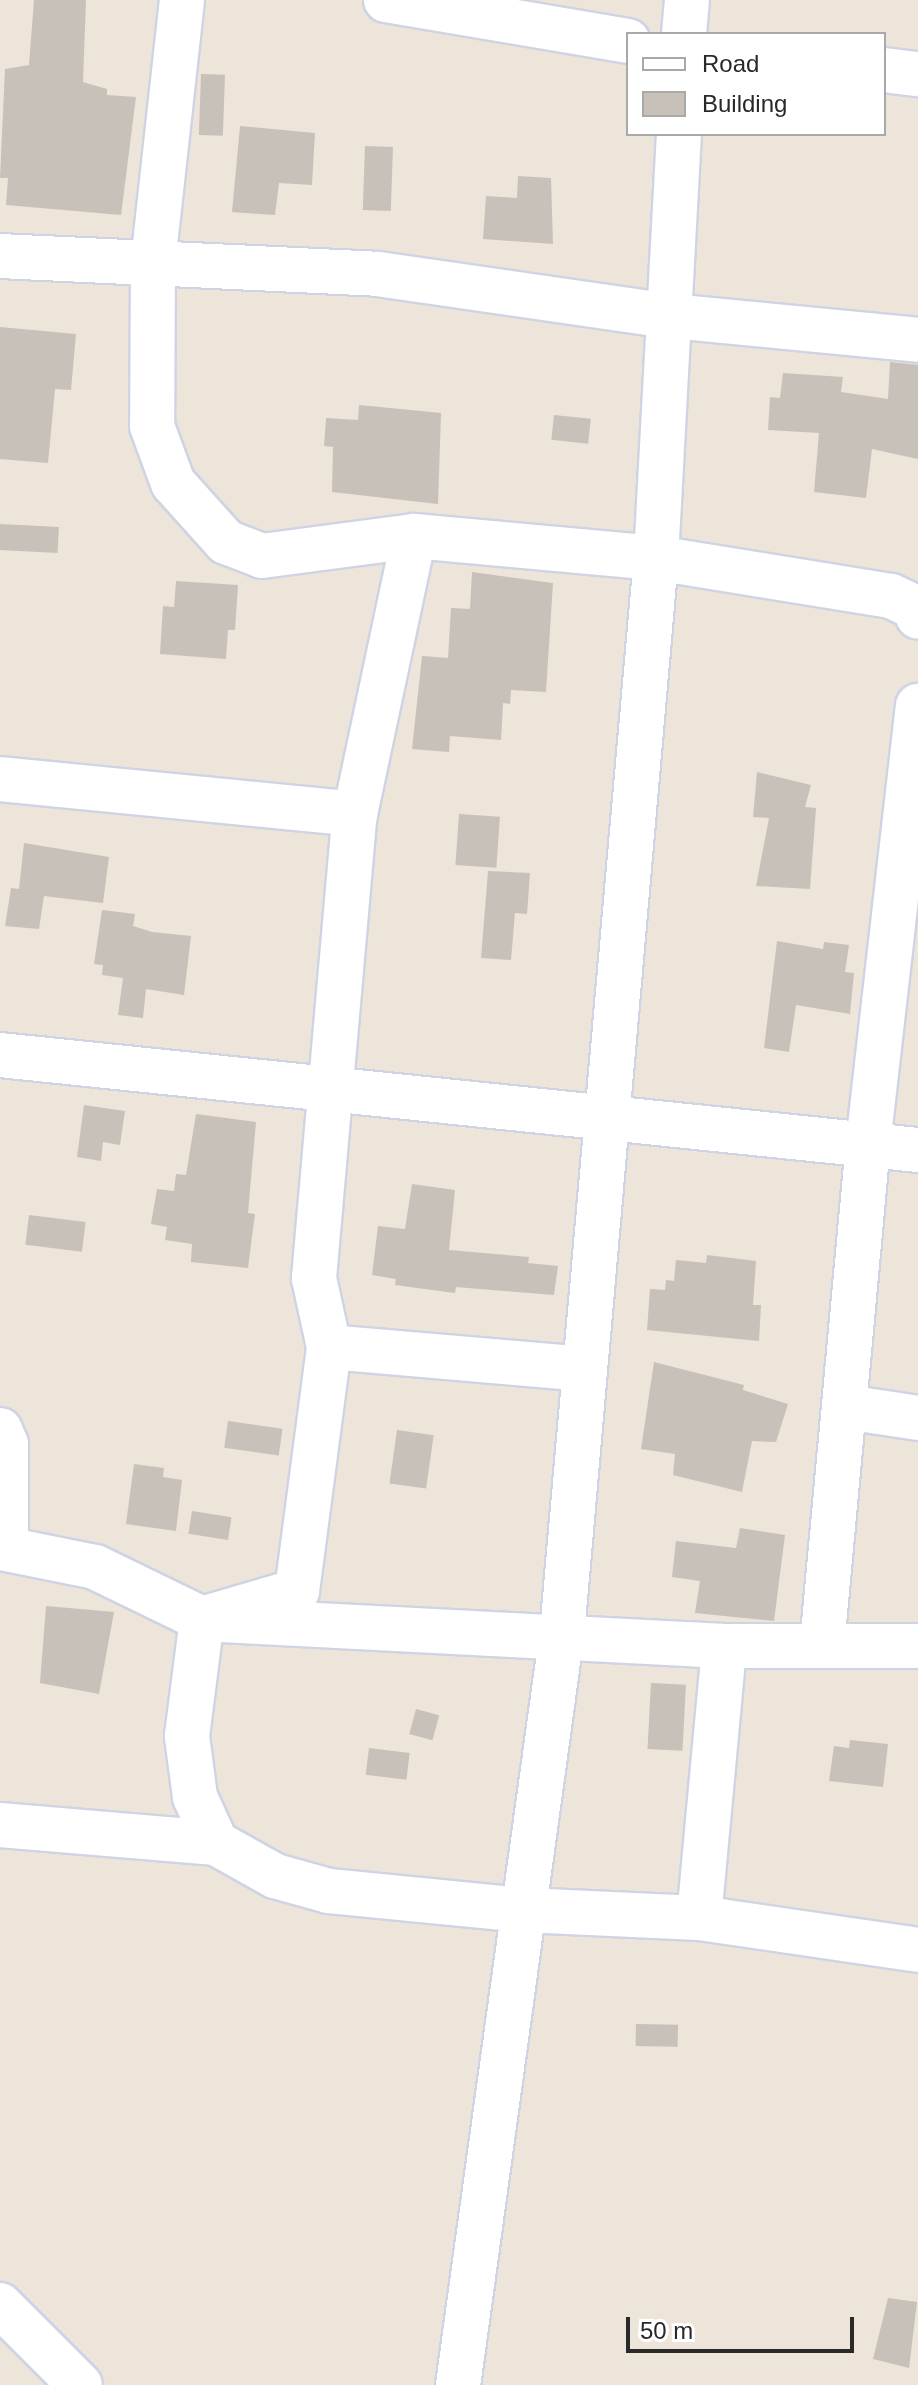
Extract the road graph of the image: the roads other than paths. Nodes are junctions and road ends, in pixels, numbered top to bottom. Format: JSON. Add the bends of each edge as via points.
{"nodes":[{"id":1,"x":182,"y":0,"type":"edge"},
{"id":2,"x":687,"y":0,"type":"edge"},
{"id":3,"x":399,"y":1,"type":"edge"},
{"id":4,"x":684,"y":32,"type":"edge"},
{"id":5,"x":626,"y":41,"type":"edge"},
{"id":6,"x":886,"y":70,"type":"edge"},
{"id":7,"x":918,"y":74,"type":"edge"},
{"id":8,"x":679,"y":136,"type":"edge"},
{"id":9,"x":0,"y":256,"type":"edge"},
{"id":10,"x":153,"y":262,"type":"junction"},
{"id":11,"x":671,"y":316,"type":"junction"},
{"id":12,"x":918,"y":340,"type":"edge"},
{"id":13,"x":414,"y":536,"type":"junction"},
{"id":14,"x":656,"y":558,"type":"junction"},
{"id":15,"x":918,"y":617,"type":"edge"},
{"id":16,"x":918,"y":706,"type":"edge"},
{"id":17,"x":0,"y":779,"type":"edge"},
{"id":18,"x":355,"y":814,"type":"junction"},
{"id":19,"x":906,"y":927,"type":"edge"},
{"id":20,"x":0,"y":1055,"type":"edge"},
{"id":21,"x":329,"y":1091,"type":"junction"},
{"id":22,"x":605,"y":1114,"type":"junction"},
{"id":23,"x":868,"y":1144,"type":"junction"},
{"id":24,"x":918,"y":1150,"type":"edge"},
{"id":25,"x":329,"y":1347,"type":"junction"},
{"id":26,"x":584,"y":1369,"type":"junction"},
{"id":27,"x":846,"y":1407,"type":"junction"},
{"id":28,"x":918,"y":1418,"type":"edge"},
{"id":29,"x":0,"y":1430,"type":"edge"},
{"id":30,"x":202,"y":1619,"type":"junction"},
{"id":31,"x":562,"y":1633,"type":"junction"},
{"id":32,"x":822,"y":1645,"type":"junction"},
{"id":33,"x":724,"y":1646,"type":"junction"},
{"id":34,"x":918,"y":1646,"type":"edge"},
{"id":35,"x":0,"y":1825,"type":"edge"},
{"id":36,"x":216,"y":1843,"type":"junction"},
{"id":37,"x":524,"y":1910,"type":"junction"},
{"id":38,"x":699,"y":1918,"type":"junction"},
{"id":39,"x":918,"y":1950,"type":"edge"},
{"id":40,"x":0,"y":2305,"type":"edge"},
{"id":41,"x":80,"y":2385,"type":"edge"},
{"id":42,"x":458,"y":2385,"type":"edge"}],
"edges":[{"from":1,"to":10,"type":"street"},
{"from":2,"to":4,"type":"street"},
{"from":3,"to":5,"type":"street"},
{"from":6,"to":7,"type":"street"},
{"from":8,"to":11,"type":"street"},
{"from":9,"to":10,"type":"street"},
{"from":10,"to":11,"type":"street","via":[[378,274]]},
{"from":10,"to":13,"type":"street","via":[[152,426],[173,483],[198,515],[226,542],[262,556]]},
{"from":11,"to":12,"type":"street"},
{"from":11,"to":14,"type":"street"},
{"from":13,"to":14,"type":"street"},
{"from":13,"to":18,"type":"street"},
{"from":14,"to":15,"type":"street","via":[[891,596],[915,607]]},
{"from":14,"to":22,"type":"street"},
{"from":16,"to":19,"type":"street"},
{"from":17,"to":18,"type":"street"},
{"from":18,"to":21,"type":"street"},
{"from":19,"to":23,"type":"street"},
{"from":20,"to":21,"type":"street"},
{"from":21,"to":22,"type":"street"},
{"from":21,"to":25,"type":"street","via":[[314,1278]]},
{"from":22,"to":23,"type":"street"},
{"from":22,"to":26,"type":"street"},
{"from":23,"to":24,"type":"street"},
{"from":23,"to":27,"type":"street"},
{"from":25,"to":26,"type":"street"},
{"from":25,"to":30,"type":"street","via":[[297,1591]]},
{"from":26,"to":31,"type":"street"},
{"from":27,"to":28,"type":"street"},
{"from":27,"to":32,"type":"street"},
{"from":29,"to":30,"type":"street","via":[[6,1444],[6,1549],[95,1567]]},
{"from":30,"to":31,"type":"street"},
{"from":30,"to":36,"type":"street","via":[[187,1736],[195,1797]]},
{"from":31,"to":33,"type":"street"},
{"from":31,"to":37,"type":"street"},
{"from":32,"to":33,"type":"street"},
{"from":32,"to":34,"type":"street"},
{"from":33,"to":38,"type":"street"},
{"from":35,"to":36,"type":"street"},
{"from":36,"to":37,"type":"street","via":[[275,1876],[329,1891]]},
{"from":37,"to":38,"type":"street"},
{"from":37,"to":42,"type":"street"},
{"from":38,"to":39,"type":"street"},
{"from":40,"to":41,"type":"street"}]}
